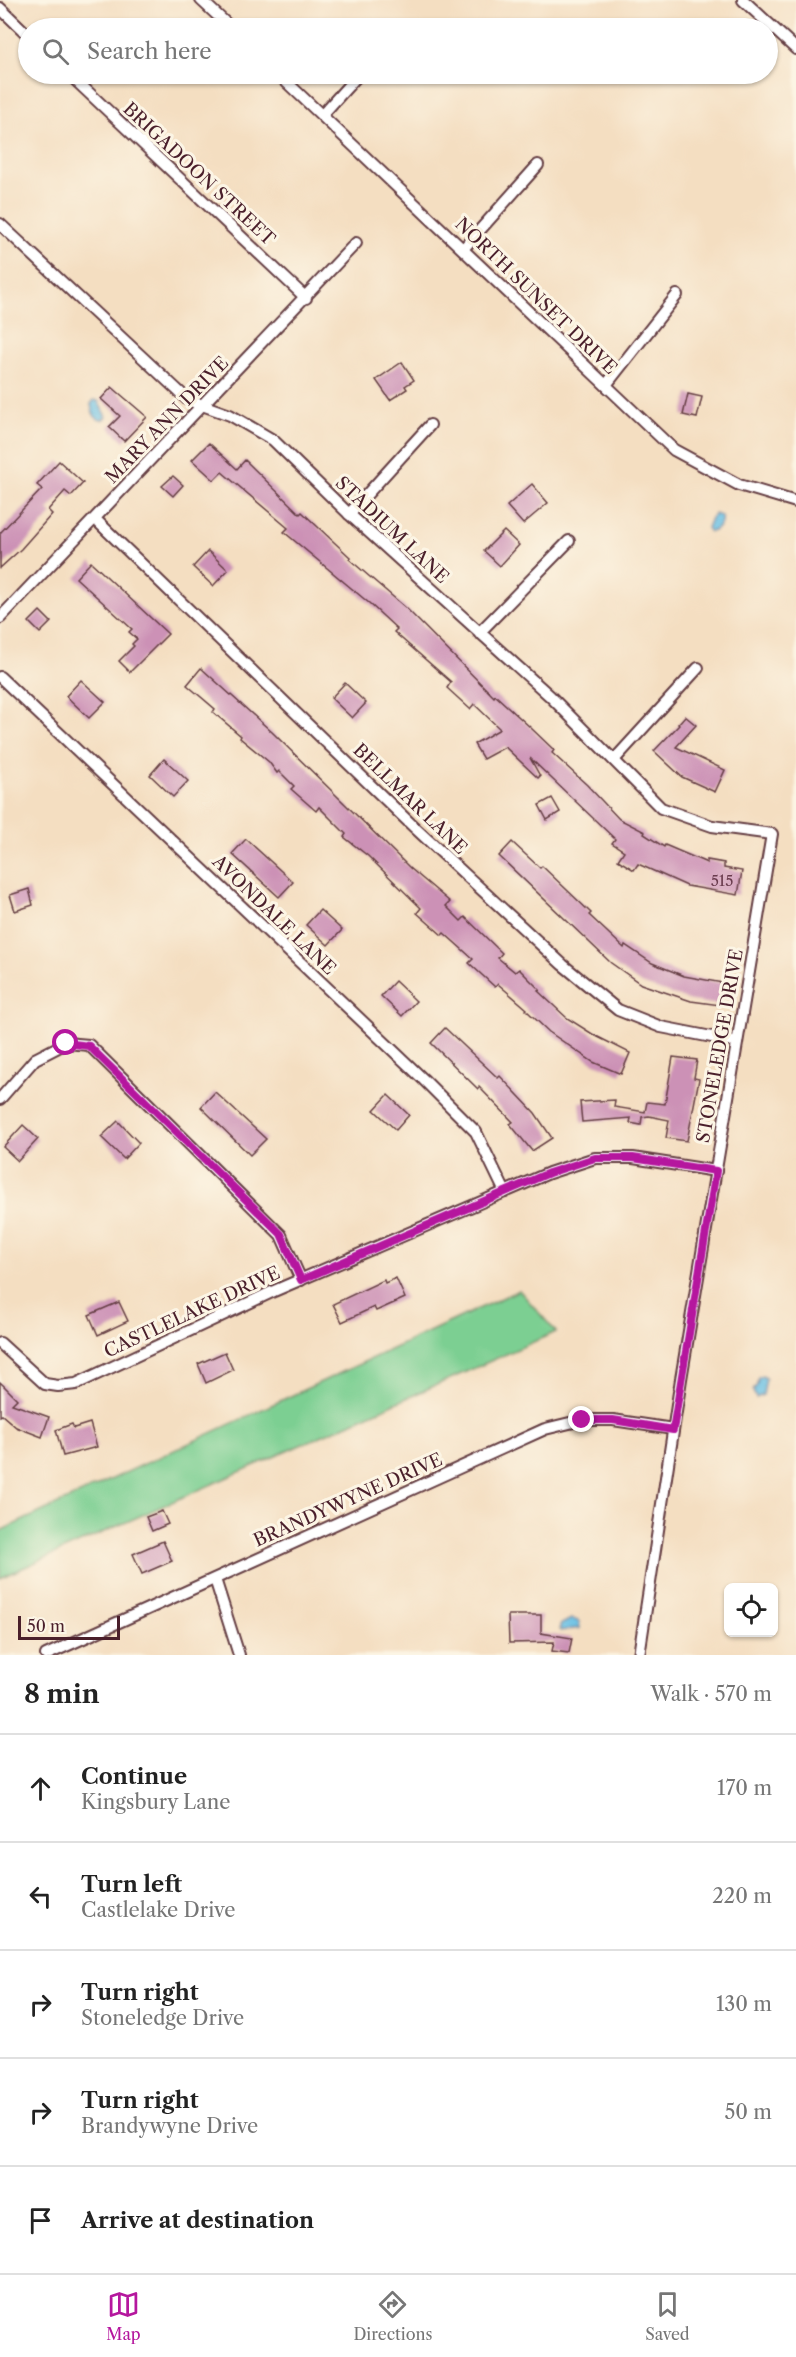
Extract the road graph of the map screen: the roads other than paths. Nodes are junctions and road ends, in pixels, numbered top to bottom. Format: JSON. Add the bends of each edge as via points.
{"nodes":[{"id":1,"x":201,"y":0,"type":"edge"},
{"id":2,"x":743,"y":0,"type":"edge"},
{"id":3,"x":0,"y":8,"type":"edge"},
{"id":4,"x":220,"y":18,"type":"edge"},
{"id":5,"x":762,"y":18,"type":"edge"},
{"id":6,"x":18,"y":25,"type":"edge"},
{"id":7,"x":778,"y":32,"type":"edge"},
{"id":8,"x":796,"y":49,"type":"edge"},
{"id":9,"x":80,"y":84,"type":"edge"},
{"id":10,"x":289,"y":84,"type":"edge"},
{"id":11,"x":350,"y":84,"type":"edge"},
{"id":12,"x":322,"y":115,"type":"junction"},
{"id":13,"x":538,"y":165,"type":"dead end"},
{"id":14,"x":0,"y":224,"type":"edge"},
{"id":15,"x":356,"y":243,"type":"dead end"},
{"id":16,"x":463,"y":249,"type":"junction"},
{"id":17,"x":677,"y":295,"type":"dead end"},
{"id":18,"x":306,"y":298,"type":"junction"},
{"id":19,"x":606,"y":386,"type":"junction"},
{"id":20,"x":203,"y":405,"type":"junction"},
{"id":21,"x":430,"y":425,"type":"dead end"},
{"id":22,"x":796,"y":502,"type":"edge"},
{"id":23,"x":349,"y":514,"type":"junction"},
{"id":24,"x":95,"y":519,"type":"junction"},
{"id":25,"x":569,"y":541,"type":"dead end"},
{"id":26,"x":0,"y":618,"type":"edge"},
{"id":27,"x":479,"y":633,"type":"junction"},
{"id":28,"x":698,"y":668,"type":"dead end"},
{"id":29,"x":0,"y":677,"type":"edge"},
{"id":30,"x":614,"y":760,"type":"junction"},
{"id":31,"x":772,"y":834,"type":"joint"},
{"id":32,"x":737,"y":1042,"type":"junction"},
{"id":33,"x":0,"y":1099,"type":"edge"},
{"id":34,"x":716,"y":1171,"type":"junction"},
{"id":35,"x":506,"y":1192,"type":"junction"},
{"id":36,"x":301,"y":1280,"type":"junction"},
{"id":37,"x":0,"y":1343,"type":"edge"},
{"id":38,"x":673,"y":1430,"type":"junction"},
{"id":39,"x":215,"y":1579,"type":"junction"},
{"id":40,"x":52,"y":1654,"type":"edge"},
{"id":41,"x":239,"y":1655,"type":"edge"},
{"id":42,"x":639,"y":1655,"type":"edge"}],
"edges":[{"from":1,"to":4,"type":"street"},
{"from":2,"to":5,"type":"street"},
{"from":3,"to":6,"type":"street"},
{"from":7,"to":8,"type":"street"},
{"from":9,"to":18,"type":"street","name":"BRIGADOON STREET"},
{"from":10,"to":12,"type":"street","name":"NORTH SUNSET DRIVE"},
{"from":11,"to":12,"type":"street"},
{"from":12,"to":16,"type":"street","name":"NORTH SUNSET DRIVE"},
{"from":13,"to":16,"type":"street"},
{"from":14,"to":20,"type":"street","name":"STADIUM LANE","via":[[188,400]]},
{"from":15,"to":18,"type":"street","name":"MARY ANN DRIVE"},
{"from":16,"to":19,"type":"street","name":"NORTH SUNSET DRIVE"},
{"from":17,"to":19,"type":"street"},
{"from":18,"to":20,"type":"street","name":"MARY ANN DRIVE"},
{"from":19,"to":22,"type":"street","name":"NORTH SUNSET DRIVE","via":[[674,450],[739,485]]},
{"from":20,"to":23,"type":"street","name":"STADIUM LANE","via":[[230,415],[273,440]]},
{"from":20,"to":24,"type":"street","name":"MARY ANN DRIVE"},
{"from":21,"to":23,"type":"street"},
{"from":23,"to":27,"type":"street","name":"STADIUM LANE"},
{"from":24,"to":26,"type":"street","name":"MARY ANN DRIVE"},
{"from":24,"to":32,"type":"street","name":"BELLMAR LANE","via":[[415,828],[563,965],[618,1010],[661,1027]]},
{"from":25,"to":27,"type":"street"},
{"from":27,"to":30,"type":"street","name":"STADIUM LANE"},
{"from":28,"to":30,"type":"street"},
{"from":29,"to":35,"type":"street","name":"AVONDALE LANE","via":[[476,1132]]},
{"from":30,"to":31,"type":"street","name":"STADIUM LANE","via":[[661,808],[712,826]]},
{"from":31,"to":32,"type":"street","name":"STONELEDGE DRIVE"},
{"from":32,"to":34,"type":"street","name":"STONELEDGE DRIVE"},
{"from":33,"to":36,"type":"street","via":[[35,1059],[66,1043],[89,1046],[281,1234]]},
{"from":34,"to":35,"type":"street","name":"CASTLELAKE DRIVE","via":[[633,1158],[595,1158]]},
{"from":34,"to":38,"type":"street","name":"STONELEDGE DRIVE"},
{"from":35,"to":36,"type":"street","name":"CASTLELAKE DRIVE"},
{"from":36,"to":37,"type":"street","name":"CASTLELAKE DRIVE","via":[[76,1384],[45,1384]]},
{"from":38,"to":39,"type":"street","name":"BRANDYWYNE DRIVE","via":[[613,1420],[582,1420],[544,1429]]},
{"from":38,"to":42,"type":"street","name":"STONELEDGE DRIVE"},
{"from":39,"to":40,"type":"street","name":"BRANDYWYNE DRIVE"},
{"from":39,"to":41,"type":"street"}]}
